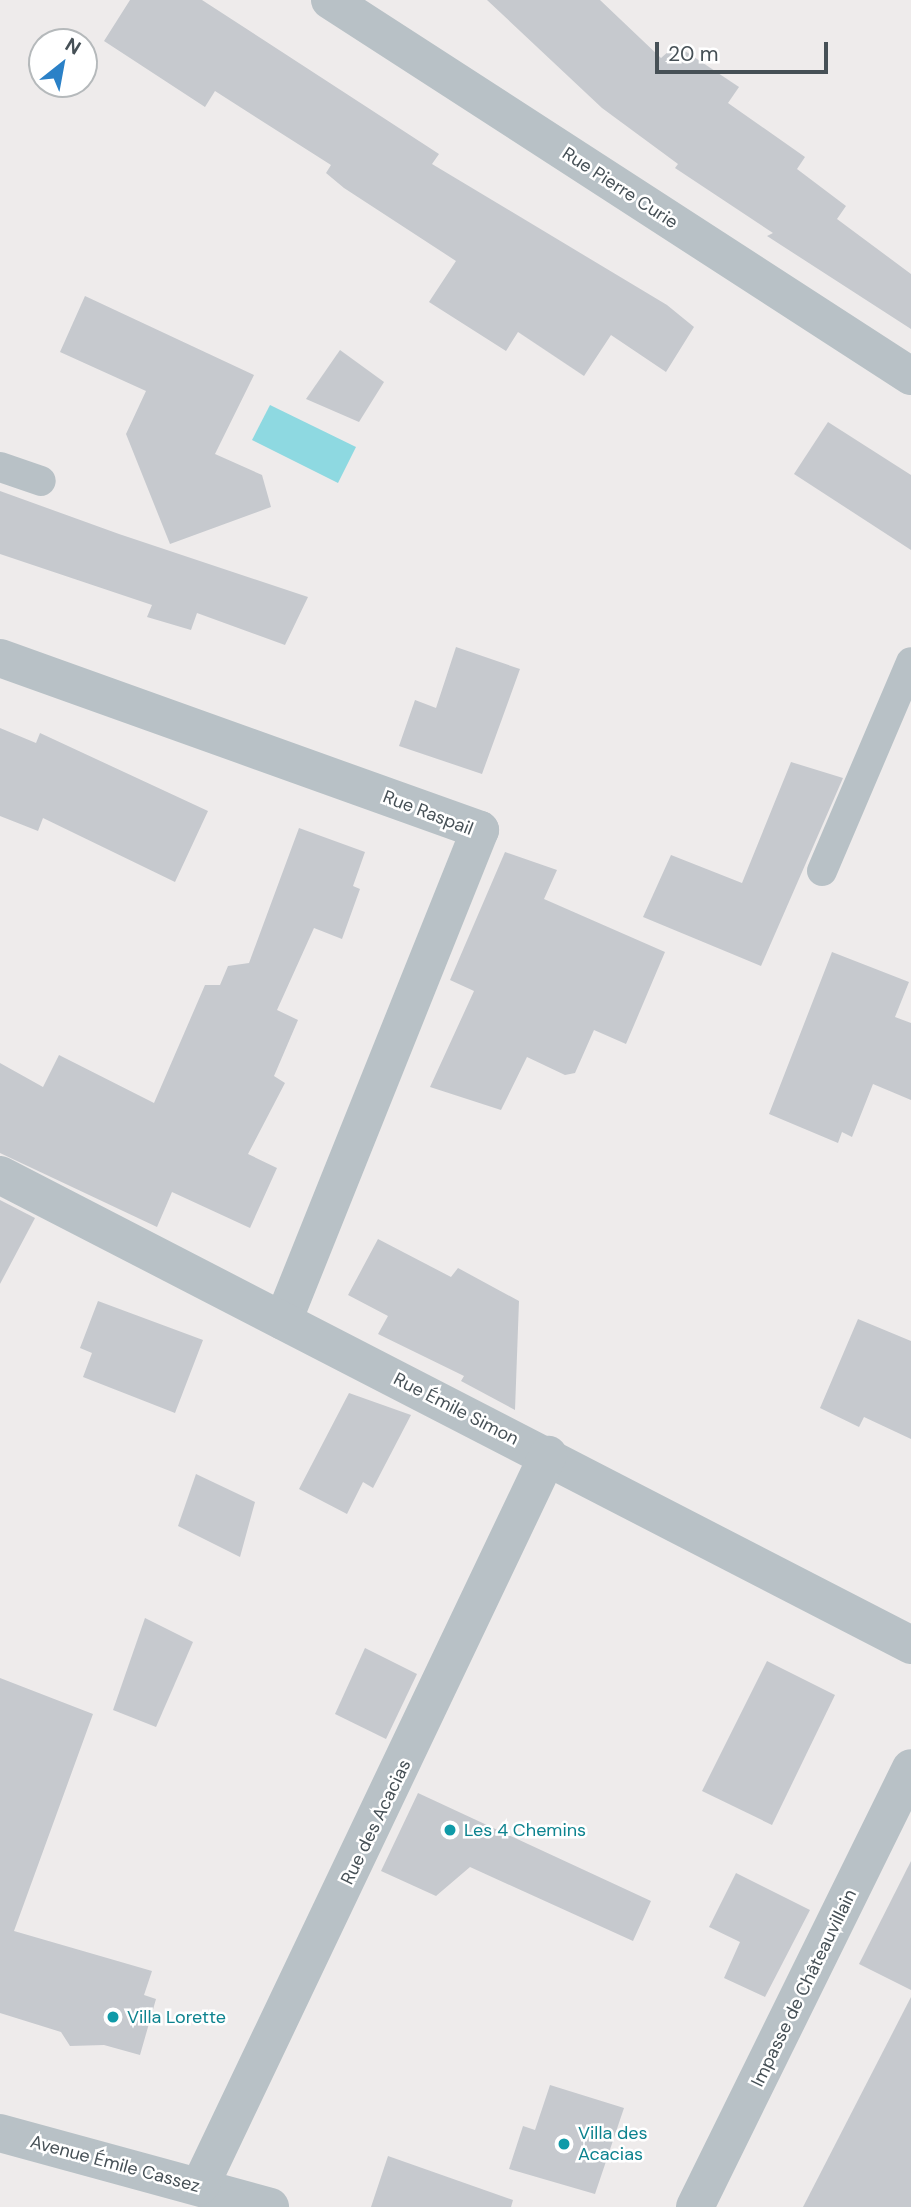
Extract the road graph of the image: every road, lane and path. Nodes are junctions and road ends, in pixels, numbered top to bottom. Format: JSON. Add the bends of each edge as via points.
{"nodes":[{"id":1,"x":330,"y":0,"type":"edge"},
{"id":2,"x":911,"y":376,"type":"edge"},
{"id":3,"x":0,"y":467,"type":"edge"},
{"id":4,"x":41,"y":481,"type":"dead end"},
{"id":5,"x":0,"y":658,"type":"edge"},
{"id":6,"x":911,"y":662,"type":"edge"},
{"id":7,"x":822,"y":871,"type":"dead end"},
{"id":8,"x":0,"y":1175,"type":"edge"},
{"id":9,"x":282,"y":1321,"type":"junction"},
{"id":10,"x":548,"y":1455,"type":"junction"},
{"id":11,"x":911,"y":1644,"type":"edge"},
{"id":12,"x":911,"y":1768,"type":"edge"},
{"id":13,"x":0,"y":2133,"type":"edge"},
{"id":14,"x":200,"y":2186,"type":"junction"},
{"id":15,"x":270,"y":2207,"type":"edge"},
{"id":16,"x":695,"y":2207,"type":"edge"}],
"edges":[{"from":1,"to":2,"type":"street","name":"Rue Pierre Curie"},
{"from":3,"to":4,"type":"lane"},
{"from":5,"to":9,"type":"street","name":"Rue Raspail","via":[[480,830]]},
{"from":6,"to":7,"type":"lane"},
{"from":8,"to":9,"type":"street","name":"Rue Émile Simon"},
{"from":9,"to":10,"type":"street","name":"Rue Émile Simon"},
{"from":10,"to":11,"type":"street","name":"Rue Émile Simon"},
{"from":10,"to":14,"type":"street","name":"Rue des Acacias"},
{"from":12,"to":16,"type":"street","name":"Impasse de Châteauvillain"},
{"from":13,"to":14,"type":"street","name":"Avenue Émile Cassez"},
{"from":14,"to":15,"type":"street","name":"Avenue Émile Cassez"}]}
